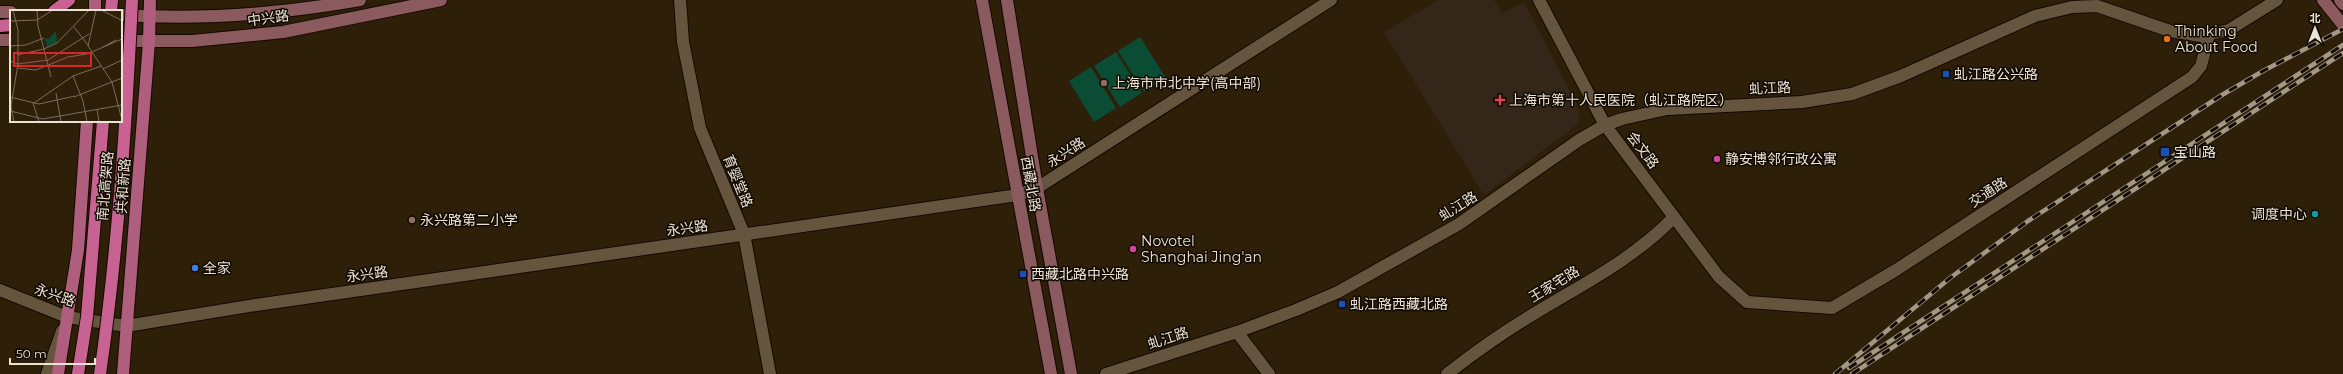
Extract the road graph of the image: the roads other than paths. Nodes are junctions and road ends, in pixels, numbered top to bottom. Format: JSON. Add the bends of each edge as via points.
{"nodes":[{"id":1,"x":69,"y":0,"type":"edge"},
{"id":2,"x":112,"y":0,"type":"edge"},
{"id":3,"x":132,"y":0,"type":"edge"},
{"id":4,"x":150,"y":0,"type":"edge"},
{"id":5,"x":360,"y":0,"type":"edge"},
{"id":6,"x":441,"y":0,"type":"edge"},
{"id":7,"x":680,"y":0,"type":"edge"},
{"id":8,"x":982,"y":0,"type":"edge"},
{"id":9,"x":1007,"y":0,"type":"edge"},
{"id":10,"x":1331,"y":0,"type":"edge"},
{"id":11,"x":1539,"y":0,"type":"edge"},
{"id":12,"x":2277,"y":0,"type":"edge"},
{"id":13,"x":2323,"y":0,"type":"edge"},
{"id":14,"x":2340,"y":0,"type":"edge"},
{"id":15,"x":2096,"y":3,"type":"edge"},
{"id":16,"x":2343,"y":4,"type":"edge"},
{"id":17,"x":55,"y":10,"type":"edge"},
{"id":18,"x":111,"y":10,"type":"edge"},
{"id":19,"x":122,"y":15,"type":"edge"},
{"id":20,"x":150,"y":17,"type":"junction"},
{"id":21,"x":10,"y":25,"type":"edge"},
{"id":22,"x":0,"y":26,"type":"edge"},
{"id":23,"x":2343,"y":26,"type":"edge"},
{"id":24,"x":2209,"y":35,"type":"junction"},
{"id":25,"x":122,"y":41,"type":"edge"},
{"id":26,"x":149,"y":42,"type":"junction"},
{"id":27,"x":87,"y":122,"type":"edge"},
{"id":28,"x":103,"y":122,"type":"edge"},
{"id":29,"x":1605,"y":125,"type":"junction"},
{"id":30,"x":1037,"y":188,"type":"junction"},
{"id":31,"x":1018,"y":195,"type":"junction"},
{"id":32,"x":1674,"y":217,"type":"junction"},
{"id":33,"x":744,"y":234,"type":"junction"},
{"id":34,"x":0,"y":290,"type":"edge"},
{"id":35,"x":1747,"y":302,"type":"joint"},
{"id":36,"x":67,"y":317,"type":"junction"},
{"id":37,"x":126,"y":326,"type":"junction"},
{"id":38,"x":1237,"y":332,"type":"junction"},
{"id":39,"x":55,"y":373,"type":"edge"},
{"id":40,"x":78,"y":374,"type":"edge"},
{"id":41,"x":100,"y":374,"type":"edge"},
{"id":42,"x":123,"y":374,"type":"edge"},
{"id":43,"x":770,"y":374,"type":"edge"},
{"id":44,"x":1051,"y":374,"type":"edge"},
{"id":45,"x":1071,"y":374,"type":"edge"},
{"id":46,"x":1106,"y":374,"type":"edge"},
{"id":47,"x":1269,"y":374,"type":"edge"},
{"id":48,"x":1447,"y":374,"type":"edge"}],
"edges":[{"from":1,"to":17,"type":"highway"},
{"from":2,"to":18,"type":"highway"},
{"from":3,"to":41,"type":"highway","name":"南北高架路","bridge":true,"via":[[120,194]]},
{"from":4,"to":20,"type":"main road","name":"共和新路"},
{"from":5,"to":20,"type":"main road","name":"中兴路","via":[[275,12]]},
{"from":6,"to":26,"type":"main road","name":"中兴路","via":[[283,32],[192,41]]},
{"from":7,"to":33,"type":"street","name":"育婴堂路","via":[[683,42],[700,128]]},
{"from":8,"to":31,"type":"main road","name":"西藏北路"},
{"from":9,"to":30,"type":"main road","name":"西藏北路"},
{"from":10,"to":30,"type":"street","name":"永兴路"},
{"from":11,"to":29,"type":"street","name":"会文路"},
{"from":12,"to":24,"type":"street","name":"虬江路","via":[[2229,30]]},
{"from":13,"to":23,"type":"main road"},
{"from":14,"to":16,"type":"main road"},
{"from":15,"to":24,"type":"street","name":"虬江路","via":[[2170,31],[2193,36]]},
{"from":15,"to":29,"type":"street","name":"虬江路","via":[[2035,16],[1908,73],[1852,94],[1802,102],[1667,109],[1638,114]]},
{"from":19,"to":20,"type":"main road","name":"中兴路"},
{"from":20,"to":26,"type":"main road","name":"共和新路"},
{"from":21,"to":22,"type":"highway"},
{"from":24,"to":35,"type":"street","name":"交通路","via":[[2201,66],[2192,77],[1896,270],[1832,308]]},
{"from":25,"to":26,"type":"main road","name":"中兴路"},
{"from":26,"to":37,"type":"main road","name":"共和新路"},
{"from":27,"to":36,"type":"main road","via":[[78,250]]},
{"from":28,"to":40,"type":"highway","name":"南北高架路","bridge":true,"via":[[88,309]]},
{"from":29,"to":32,"type":"street","name":"会文路"},
{"from":29,"to":38,"type":"street","name":"虬江路","via":[[1579,140],[1459,224],[1366,277],[1296,310]]},
{"from":30,"to":31,"type":"street","name":"永兴路"},
{"from":30,"to":45,"type":"main road","name":"西藏北路"},
{"from":31,"to":33,"type":"street","name":"永兴路"},
{"from":31,"to":44,"type":"main road","name":"西藏北路"},
{"from":32,"to":35,"type":"street","name":"会文路","via":[[1719,278]]},
{"from":32,"to":48,"type":"street","name":"王家宅路","via":[[1645,246],[1509,329]]},
{"from":33,"to":37,"type":"street","name":"永兴路"},
{"from":33,"to":43,"type":"street","name":"育婴堂路"},
{"from":34,"to":36,"type":"street","name":"永兴路"},
{"from":36,"to":37,"type":"street","name":"永兴路"},
{"from":36,"to":39,"type":"main road"},
{"from":37,"to":42,"type":"main road","name":"共和新路"},
{"from":38,"to":46,"type":"street","name":"虬江路"},
{"from":38,"to":47,"type":"street"}]}
